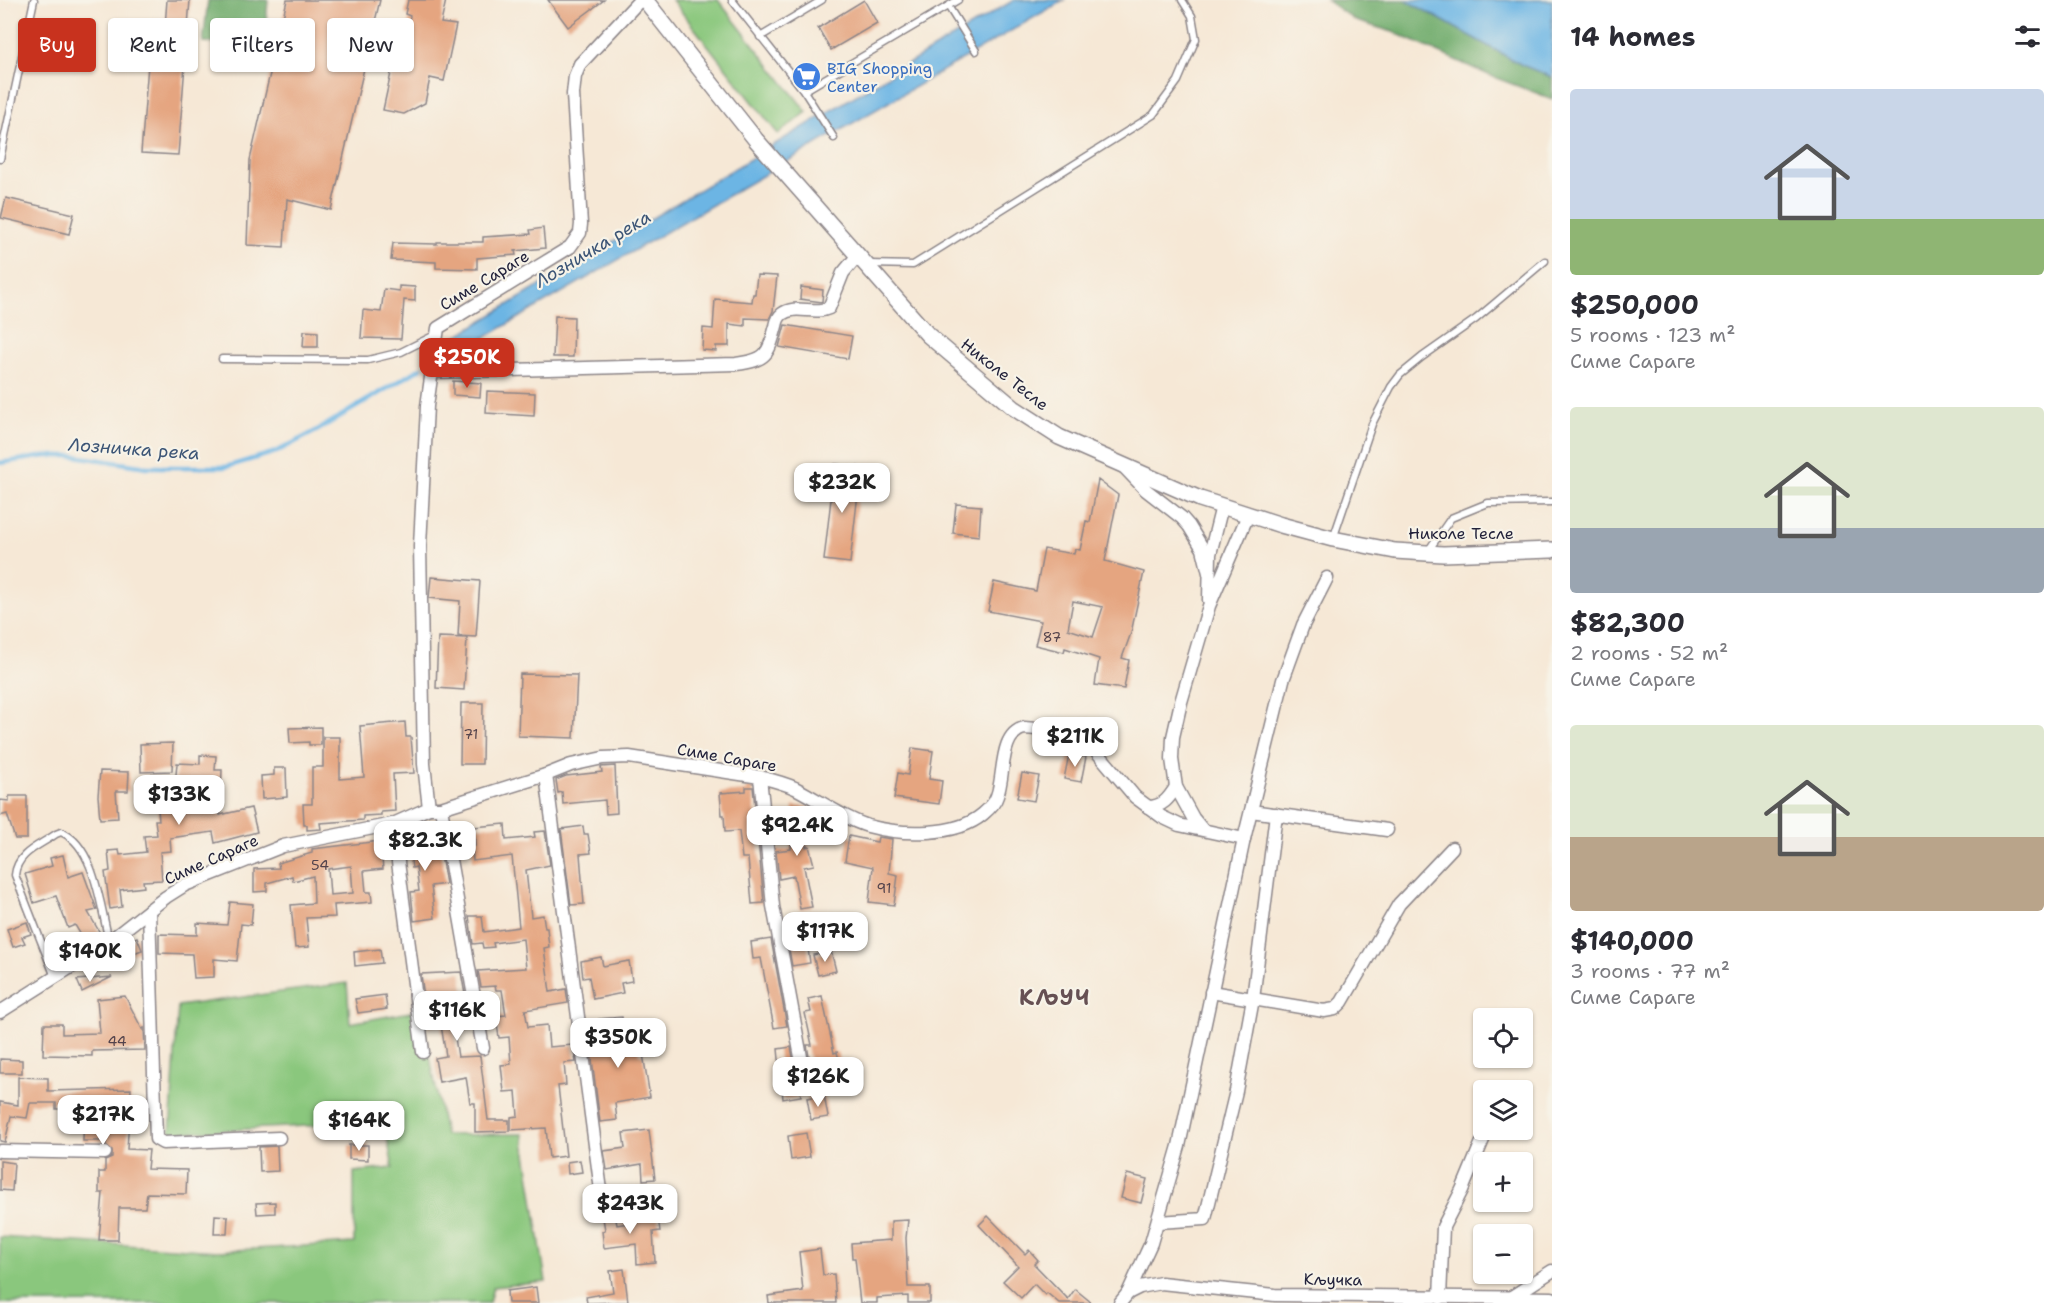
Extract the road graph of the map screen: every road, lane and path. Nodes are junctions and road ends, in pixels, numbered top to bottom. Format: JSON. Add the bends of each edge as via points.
{"nodes":[{"id":1,"x":34,"y":0,"type":"edge"},
{"id":2,"x":640,"y":0,"type":"edge"},
{"id":3,"x":645,"y":0,"type":"edge"},
{"id":4,"x":732,"y":0,"type":"edge"},
{"id":5,"x":822,"y":0,"type":"edge"},
{"id":6,"x":958,"y":0,"type":"edge"},
{"id":7,"x":1182,"y":0,"type":"edge"},
{"id":8,"x":948,"y":6,"type":"junction"},
{"id":9,"x":760,"y":36,"type":"junction"},
{"id":10,"x":976,"y":51,"type":"dead end"},
{"id":11,"x":804,"y":91,"type":"junction"},
{"id":12,"x":834,"y":138,"type":"dead end"},
{"id":13,"x":0,"y":159,"type":"edge"},
{"id":14,"x":861,"y":260,"type":"junction"},
{"id":15,"x":1545,"y":261,"type":"dead end"},
{"id":16,"x":438,"y":334,"type":"junction"},
{"id":17,"x":222,"y":358,"type":"dead end"},
{"id":18,"x":432,"y":372,"type":"junction"},
{"id":19,"x":1122,"y":466,"type":"junction"},
{"id":20,"x":1552,"y":502,"type":"edge"},
{"id":21,"x":1222,"y":506,"type":"junction"},
{"id":22,"x":1248,"y":515,"type":"junction"},
{"id":23,"x":1333,"y":539,"type":"junction"},
{"id":24,"x":1552,"y":550,"type":"edge"},
{"id":25,"x":1427,"y":553,"type":"junction"},
{"id":26,"x":1209,"y":573,"type":"junction"},
{"id":27,"x":1326,"y":578,"type":"dead end"},
{"id":28,"x":1209,"y":606,"type":"junction"},
{"id":29,"x":546,"y":775,"type":"junction"},
{"id":30,"x":760,"y":777,"type":"junction"},
{"id":31,"x":1176,"y":787,"type":"junction"},
{"id":32,"x":1148,"y":807,"type":"junction"},
{"id":33,"x":435,"y":808,"type":"junction"},
{"id":34,"x":1251,"y":811,"type":"junction"},
{"id":35,"x":1276,"y":814,"type":"junction"},
{"id":36,"x":393,"y":824,"type":"junction"},
{"id":37,"x":1202,"y":829,"type":"junction"},
{"id":38,"x":1387,"y":830,"type":"dead end"},
{"id":39,"x":1244,"y":839,"type":"junction"},
{"id":40,"x":1452,"y":848,"type":"dead end"},
{"id":41,"x":149,"y":910,"type":"junction"},
{"id":42,"x":109,"y":941,"type":"junction"},
{"id":43,"x":55,"y":977,"type":"junction"},
{"id":44,"x":1211,"y":992,"type":"junction"},
{"id":45,"x":1253,"y":999,"type":"junction"},
{"id":46,"x":0,"y":1012,"type":"edge"},
{"id":47,"x":483,"y":1048,"type":"dead end"},
{"id":48,"x":423,"y":1052,"type":"dead end"},
{"id":49,"x":806,"y":1084,"type":"dead end"},
{"id":50,"x":279,"y":1138,"type":"dead end"},
{"id":51,"x":1483,"y":1140,"type":"edge"},
{"id":52,"x":0,"y":1151,"type":"edge"},
{"id":53,"x":105,"y":1153,"type":"dead end"},
{"id":54,"x":602,"y":1198,"type":"dead end"},
{"id":55,"x":1158,"y":1222,"type":"junction"},
{"id":56,"x":1552,"y":1271,"type":"edge"},
{"id":57,"x":1124,"y":1298,"type":"edge"},
{"id":58,"x":1440,"y":1298,"type":"junction"},
{"id":59,"x":1552,"y":1298,"type":"edge"},
{"id":60,"x":1275,"y":1299,"type":"edge"},
{"id":61,"x":1510,"y":1299,"type":"junction"}],
"edges":[{"from":1,"to":13,"type":"lane"},
{"from":2,"to":16,"type":"street","name":"Симе Сараге","via":[[580,64],[576,76],[573,94],[581,224],[576,242],[438,328]]},
{"from":3,"to":14,"type":"street","name":"Николе Тесле","via":[[756,140]]},
{"from":4,"to":9,"type":"lane"},
{"from":5,"to":9,"type":"lane"},
{"from":6,"to":8,"type":"lane"},
{"from":7,"to":14,"type":"lane","via":[[1192,16],[1196,39],[1178,81],[1153,115],[913,265]]},
{"from":8,"to":10,"type":"lane"},
{"from":8,"to":11,"type":"lane"},
{"from":9,"to":11,"type":"lane"},
{"from":11,"to":12,"type":"lane"},
{"from":14,"to":18,"type":"street","via":[[843,273],[829,308],[784,312],[778,319],[769,352],[755,362]]},
{"from":14,"to":19,"type":"street","name":"Николе Тесле","via":[[928,335],[1014,408],[1059,436]]},
{"from":15,"to":23,"type":"lane","via":[[1476,319],[1422,357],[1391,387],[1374,418]]},
{"from":16,"to":17,"type":"lane","via":[[401,352],[368,360]]},
{"from":16,"to":18,"type":"street","name":"Симе Сараге"},
{"from":18,"to":33,"type":"street","name":"Симе Сараге","via":[[420,546],[424,764]]},
{"from":19,"to":21,"type":"street","name":"Николе Тесле"},
{"from":19,"to":26,"type":"street","via":[[1189,526],[1203,549]]},
{"from":20,"to":25,"type":"lane","via":[[1488,503],[1451,518]]},
{"from":21,"to":22,"type":"street","name":"Николе Тесле"},
{"from":21,"to":26,"type":"street"},
{"from":22,"to":23,"type":"street","name":"Николе Тесле"},
{"from":22,"to":28,"type":"street"},
{"from":23,"to":25,"type":"street","name":"Николе Тесле"},
{"from":24,"to":25,"type":"street","name":"Николе Тесле"},
{"from":26,"to":28,"type":"street"},
{"from":27,"to":34,"type":"street","via":[[1282,680]]},
{"from":28,"to":31,"type":"street","via":[[1173,737]]},
{"from":29,"to":30,"type":"street","name":"Симе Сараге","via":[[588,761],[629,757]]},
{"from":29,"to":33,"type":"street","name":"Симе Сараге"},
{"from":29,"to":54,"type":"street"},
{"from":30,"to":32,"type":"street","name":"Симе Сараге","via":[[794,788],[868,826],[916,832],[952,830],[980,817],[993,804],[1008,740],[1017,729],[1067,730],[1083,736]]},
{"from":30,"to":49,"type":"street","via":[[773,906]]},
{"from":31,"to":32,"type":"street","via":[[1162,804]]},
{"from":31,"to":37,"type":"street"},
{"from":32,"to":37,"type":"street","name":"Симе Сараге","via":[[1179,825]]},
{"from":33,"to":36,"type":"street","name":"Симе Сараге"},
{"from":33,"to":47,"type":"street"},
{"from":34,"to":35,"type":"street"},
{"from":34,"to":39,"type":"street"},
{"from":35,"to":38,"type":"street"},
{"from":35,"to":45,"type":"street"},
{"from":36,"to":41,"type":"street","name":"Симе Сараге","via":[[283,846],[185,885]]},
{"from":36,"to":48,"type":"street"},
{"from":37,"to":39,"type":"street","name":"Симе Сараге"},
{"from":39,"to":44,"type":"street"},
{"from":40,"to":45,"type":"street","via":[[1399,904],[1335,1009],[1324,1011]]},
{"from":41,"to":42,"type":"street","name":"Симе Сараге"},
{"from":41,"to":50,"type":"street","via":[[156,1139],[163,1143]]},
{"from":42,"to":43,"type":"street","name":"Симе Сараге"},
{"from":42,"to":43,"type":"lane","via":[[91,866],[74,839],[61,832],[23,856],[15,875]]},
{"from":43,"to":46,"type":"street","name":"Симе Сараге"},
{"from":44,"to":45,"type":"street"},
{"from":44,"to":55,"type":"street","via":[[1179,1146]]},
{"from":45,"to":55,"type":"street","via":[[1236,1091],[1205,1219]]},
{"from":51,"to":58,"type":"street","via":[[1443,1227]]},
{"from":52,"to":53,"type":"street"},
{"from":55,"to":57,"type":"street"},
{"from":56,"to":61,"type":"street"},
{"from":57,"to":60,"type":"street","name":"Кључка","via":[[1140,1287],[1161,1283]]},
{"from":58,"to":60,"type":"street","name":"Кључка"},
{"from":58,"to":61,"type":"street","name":"Кључка"},
{"from":59,"to":61,"type":"street","name":"Кључка"}]}
